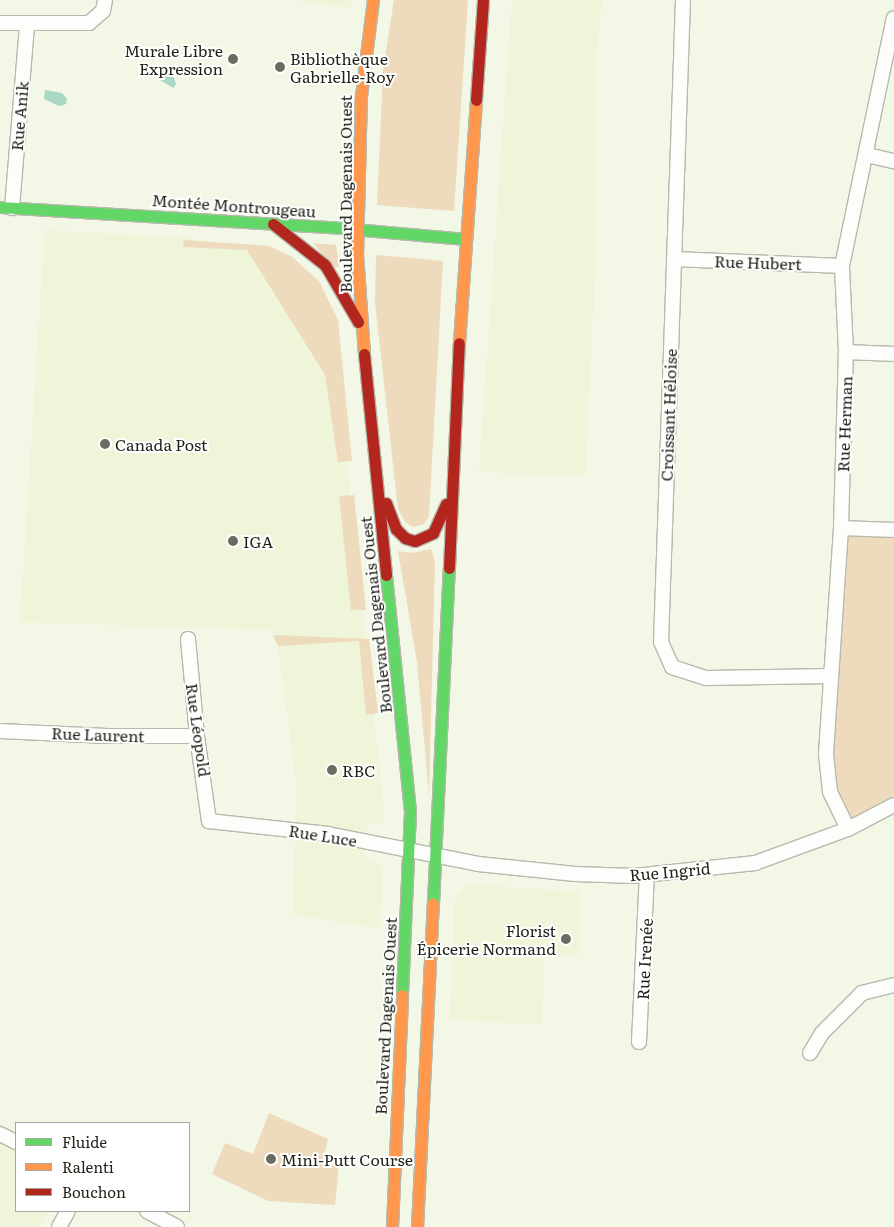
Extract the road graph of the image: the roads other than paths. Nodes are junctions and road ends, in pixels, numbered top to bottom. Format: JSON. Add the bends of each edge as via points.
{"nodes":[{"id":1,"x":105,"y":0,"type":"edge"},
{"id":2,"x":373,"y":0,"type":"edge"},
{"id":3,"x":483,"y":0,"type":"edge"},
{"id":4,"x":683,"y":0,"type":"edge"},
{"id":5,"x":894,"y":18,"type":"edge"},
{"id":6,"x":0,"y":23,"type":"edge"},
{"id":7,"x":27,"y":25,"type":"junction"},
{"id":8,"x":867,"y":155,"type":"junction"},
{"id":9,"x":894,"y":161,"type":"edge"},
{"id":10,"x":6,"y":207,"type":"edge"},
{"id":11,"x":273,"y":224,"type":"junction"},
{"id":12,"x":357,"y":230,"type":"junction"},
{"id":13,"x":465,"y":239,"type":"junction"},
{"id":14,"x":674,"y":259,"type":"junction"},
{"id":15,"x":842,"y":266,"type":"junction"},
{"id":16,"x":362,"y":330,"type":"junction"},
{"id":17,"x":846,"y":352,"type":"junction"},
{"id":18,"x":894,"y":354,"type":"edge"},
{"id":19,"x":375,"y":473,"type":"junction"},
{"id":20,"x":452,"y":488,"type":"junction"},
{"id":21,"x":841,"y":528,"type":"junction"},
{"id":22,"x":894,"y":530,"type":"edge"},
{"id":23,"x":188,"y":639,"type":"dead end"},
{"id":24,"x":832,"y":676,"type":"junction"},
{"id":25,"x":0,"y":731,"type":"edge"},
{"id":26,"x":197,"y":736,"type":"junction"},
{"id":27,"x":894,"y":805,"type":"edge"},
{"id":28,"x":209,"y":821,"type":"joint"},
{"id":29,"x":848,"y":830,"type":"junction"},
{"id":30,"x":408,"y":850,"type":"junction"},
{"id":31,"x":435,"y":856,"type":"junction"},
{"id":32,"x":647,"y":875,"type":"junction"},
{"id":33,"x":894,"y":985,"type":"edge"},
{"id":34,"x":639,"y":1042,"type":"dead end"},
{"id":35,"x":810,"y":1053,"type":"dead end"},
{"id":36,"x":0,"y":1134,"type":"edge"},
{"id":37,"x":15,"y":1142,"type":"edge"},
{"id":38,"x":67,"y":1212,"type":"edge"},
{"id":39,"x":149,"y":1212,"type":"edge"},
{"id":40,"x":59,"y":1227,"type":"edge"},
{"id":41,"x":177,"y":1227,"type":"edge"},
{"id":42,"x":392,"y":1227,"type":"edge"},
{"id":43,"x":417,"y":1227,"type":"edge"}],
"edges":[{"from":1,"to":7,"type":"street","via":[[103,11],[89,23]]},
{"from":2,"to":12,"type":"main road","name":"Boulevard Dagenais Ouest","via":[[361,96]]},
{"from":3,"to":13,"type":"main road"},
{"from":4,"to":14,"type":"street","name":"Croissant Héloise"},
{"from":5,"to":8,"type":"street","name":"Rue Herman"},
{"from":6,"to":7,"type":"street"},
{"from":7,"to":10,"type":"street","name":"Rue Anik"},
{"from":8,"to":9,"type":"street"},
{"from":8,"to":15,"type":"street","name":"Rue Herman"},
{"from":10,"to":11,"type":"main road","name":"Montée Montrougeau"},
{"from":11,"to":12,"type":"main road","name":"Montée Montrougeau"},
{"from":11,"to":16,"type":"main road","via":[[325,265]]},
{"from":12,"to":13,"type":"main road","name":"Montée Montrougeau"},
{"from":12,"to":16,"type":"main road","name":"Boulevard Dagenais Ouest"},
{"from":13,"to":20,"type":"main road"},
{"from":14,"to":15,"type":"street","name":"Rue Hubert"},
{"from":14,"to":24,"type":"street","name":"Croissant Héloise","via":[[661,642],[672,667],[706,678]]},
{"from":15,"to":17,"type":"street","name":"Rue Herman"},
{"from":16,"to":19,"type":"main road","name":"Boulevard Dagenais Ouest"},
{"from":17,"to":18,"type":"street"},
{"from":17,"to":21,"type":"street","name":"Rue Herman"},
{"from":19,"to":20,"type":"main road","via":[[396,530],[404,538],[415,541],[433,533]]},
{"from":19,"to":30,"type":"main road","name":"Boulevard Dagenais Ouest","via":[[408,777]]},
{"from":20,"to":31,"type":"main road"},
{"from":21,"to":22,"type":"street"},
{"from":21,"to":24,"type":"street","name":"Rue Herman"},
{"from":23,"to":26,"type":"street","name":"Rue Léopold"},
{"from":24,"to":29,"type":"street","name":"Rue Herman","via":[[826,754],[830,792]]},
{"from":25,"to":26,"type":"street","name":"Rue Laurent"},
{"from":26,"to":28,"type":"street","name":"Rue Léopold"},
{"from":27,"to":29,"type":"street","name":"Rue Ingrid"},
{"from":28,"to":30,"type":"street","name":"Rue Luce","via":[[328,834]]},
{"from":29,"to":32,"type":"street","name":"Rue Ingrid","via":[[755,864]]},
{"from":30,"to":31,"type":"street","name":"Rue Luce"},
{"from":30,"to":42,"type":"main road","name":"Boulevard Dagenais Ouest"},
{"from":31,"to":32,"type":"street","name":"Rue Ingrid","via":[[556,872]]},
{"from":31,"to":43,"type":"main road"},
{"from":32,"to":34,"type":"street","name":"Rue Irenée"},
{"from":33,"to":35,"type":"street","via":[[862,993],[822,1033]]},
{"from":36,"to":37,"type":"street"},
{"from":38,"to":40,"type":"street"},
{"from":39,"to":41,"type":"street"}]}
